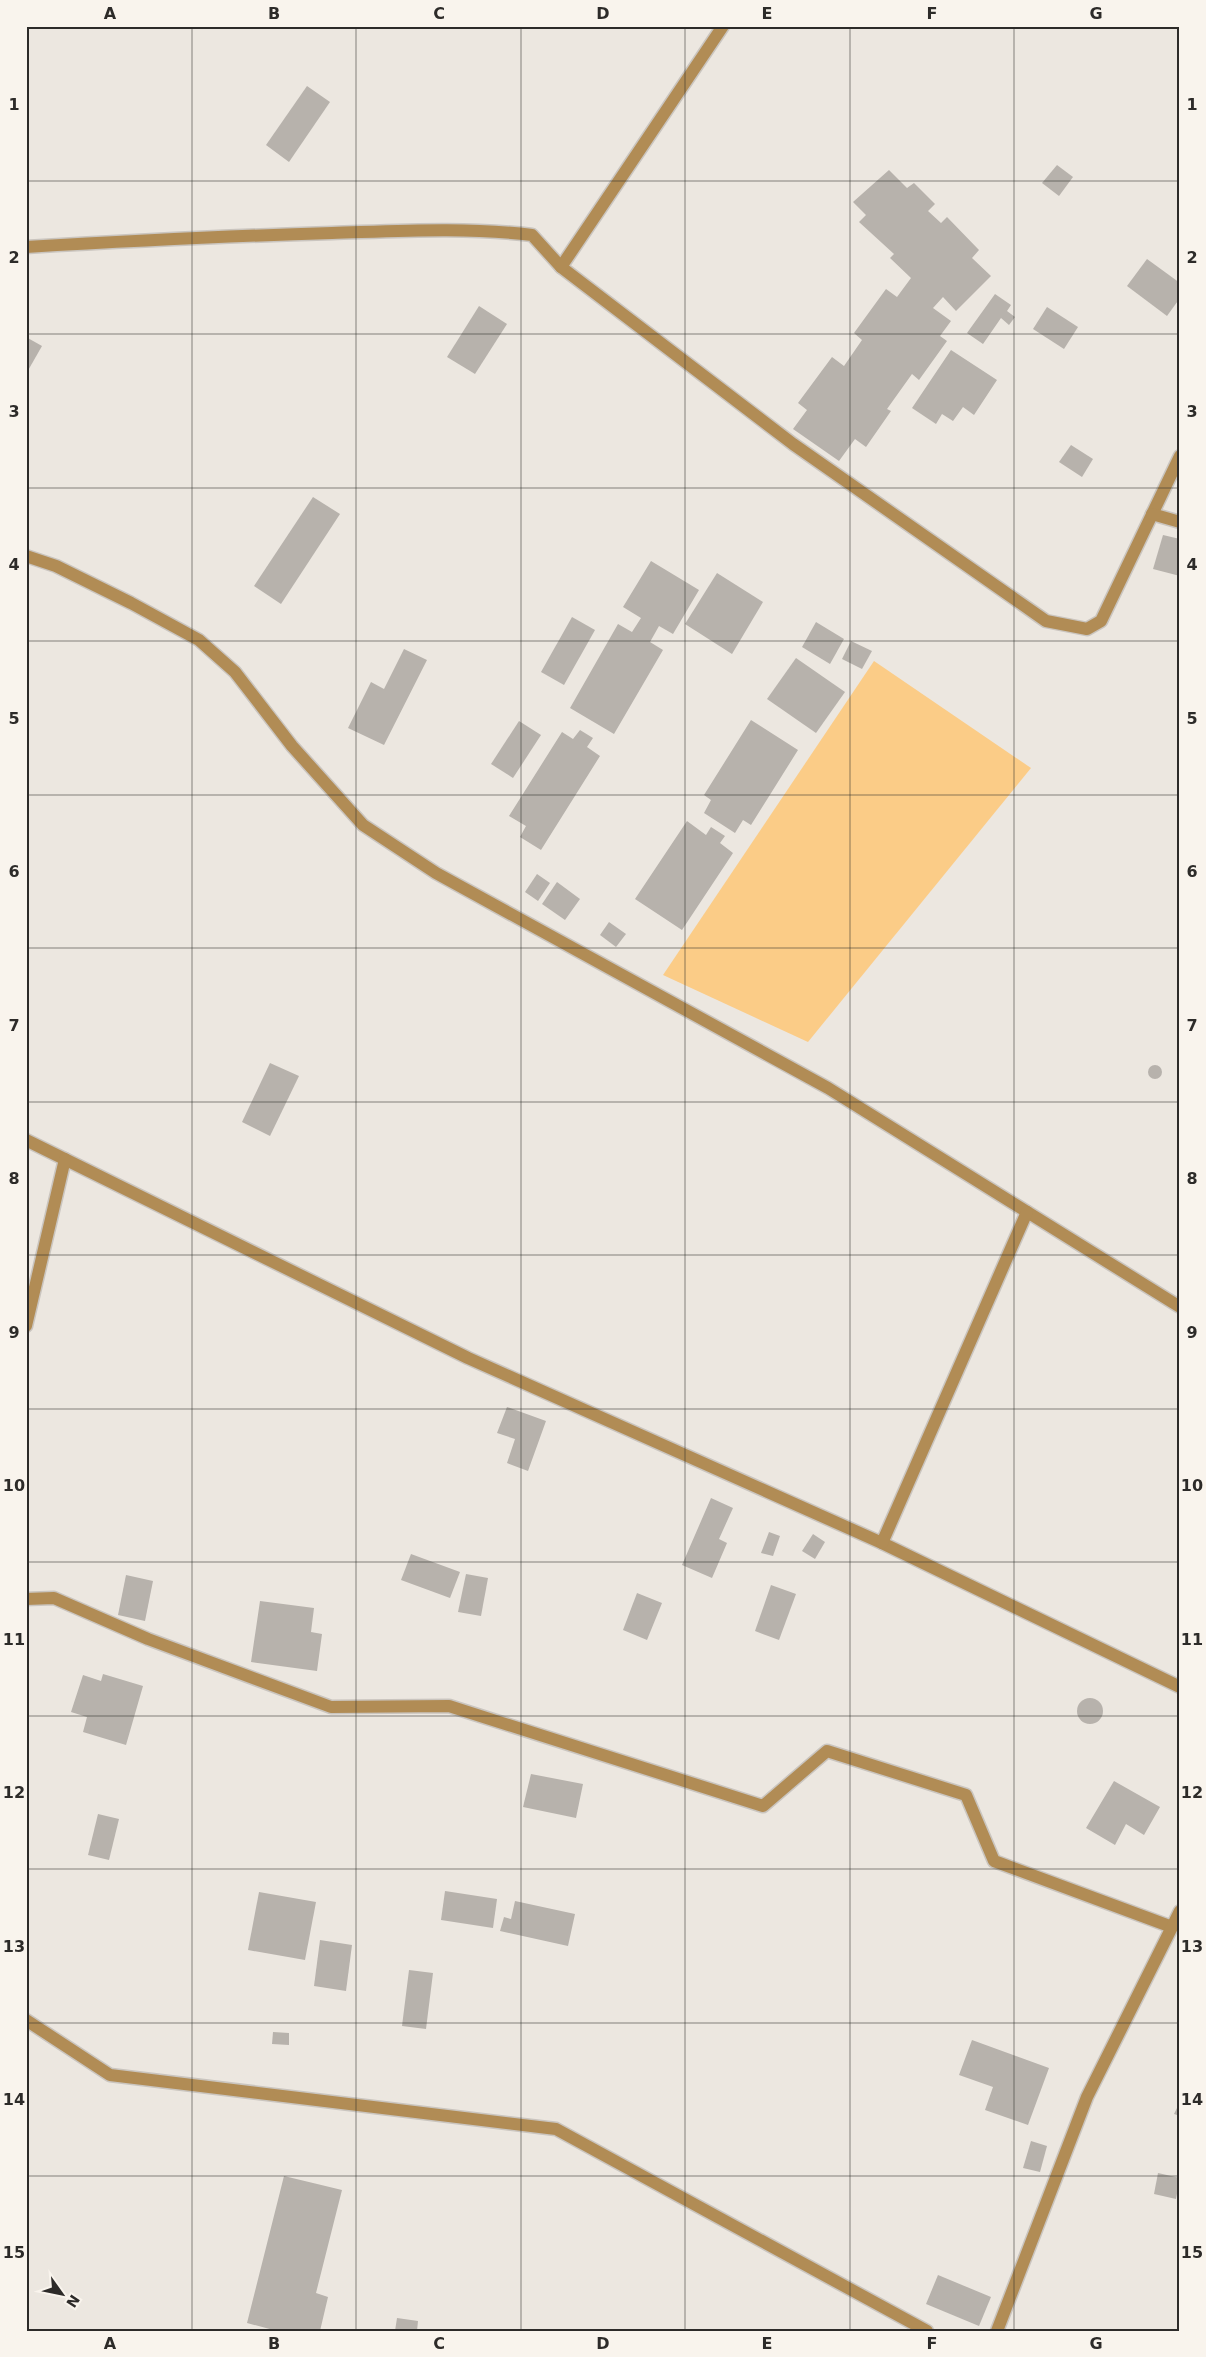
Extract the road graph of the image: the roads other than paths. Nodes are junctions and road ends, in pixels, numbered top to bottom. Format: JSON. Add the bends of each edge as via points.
{"nodes":[{"id":1,"x":723,"y":26,"type":"edge"},
{"id":2,"x":26,"y":247,"type":"edge"},
{"id":3,"x":561,"y":267,"type":"junction"},
{"id":4,"x":1180,"y":456,"type":"edge"},
{"id":5,"x":1152,"y":514,"type":"junction"},
{"id":6,"x":1180,"y":522,"type":"edge"},
{"id":7,"x":26,"y":556,"type":"edge"},
{"id":8,"x":26,"y":1140,"type":"edge"},
{"id":9,"x":65,"y":1159,"type":"junction"},
{"id":10,"x":1027,"y":1212,"type":"junction"},
{"id":11,"x":1180,"y":1307,"type":"edge"},
{"id":12,"x":26,"y":1326,"type":"edge"},
{"id":13,"x":882,"y":1543,"type":"junction"},
{"id":14,"x":26,"y":1599,"type":"edge"},
{"id":15,"x":1180,"y":1687,"type":"edge"},
{"id":16,"x":1180,"y":1911,"type":"edge"},
{"id":17,"x":1172,"y":1927,"type":"junction"},
{"id":18,"x":26,"y":2020,"type":"edge"},
{"id":19,"x":927,"y":2331,"type":"edge"},
{"id":20,"x":997,"y":2331,"type":"edge"}],
"edges":[{"from":1,"to":3,"type":"street"},
{"from":2,"to":3,"type":"street","via":[[211,236],[487,230],[532,235]]},
{"from":3,"to":5,"type":"street","via":[[793,444],[1046,621],[1087,629],[1101,621]]},
{"from":4,"to":5,"type":"street"},
{"from":5,"to":6,"type":"street"},
{"from":7,"to":10,"type":"street","via":[[56,566],[200,640],[235,672],[292,746],[363,825],[436,872],[828,1088]]},
{"from":8,"to":9,"type":"street"},
{"from":9,"to":12,"type":"street"},
{"from":9,"to":13,"type":"street","via":[[468,1358]]},
{"from":10,"to":11,"type":"street"},
{"from":10,"to":13,"type":"street"},
{"from":13,"to":15,"type":"street"},
{"from":14,"to":17,"type":"street","via":[[54,1598],[148,1639],[331,1707],[449,1706],[763,1806],[827,1751],[966,1795],[994,1861]]},
{"from":16,"to":17,"type":"street"},
{"from":17,"to":20,"type":"street","via":[[1086,2097]]},
{"from":18,"to":19,"type":"street","via":[[110,2075],[556,2129]]}]}
